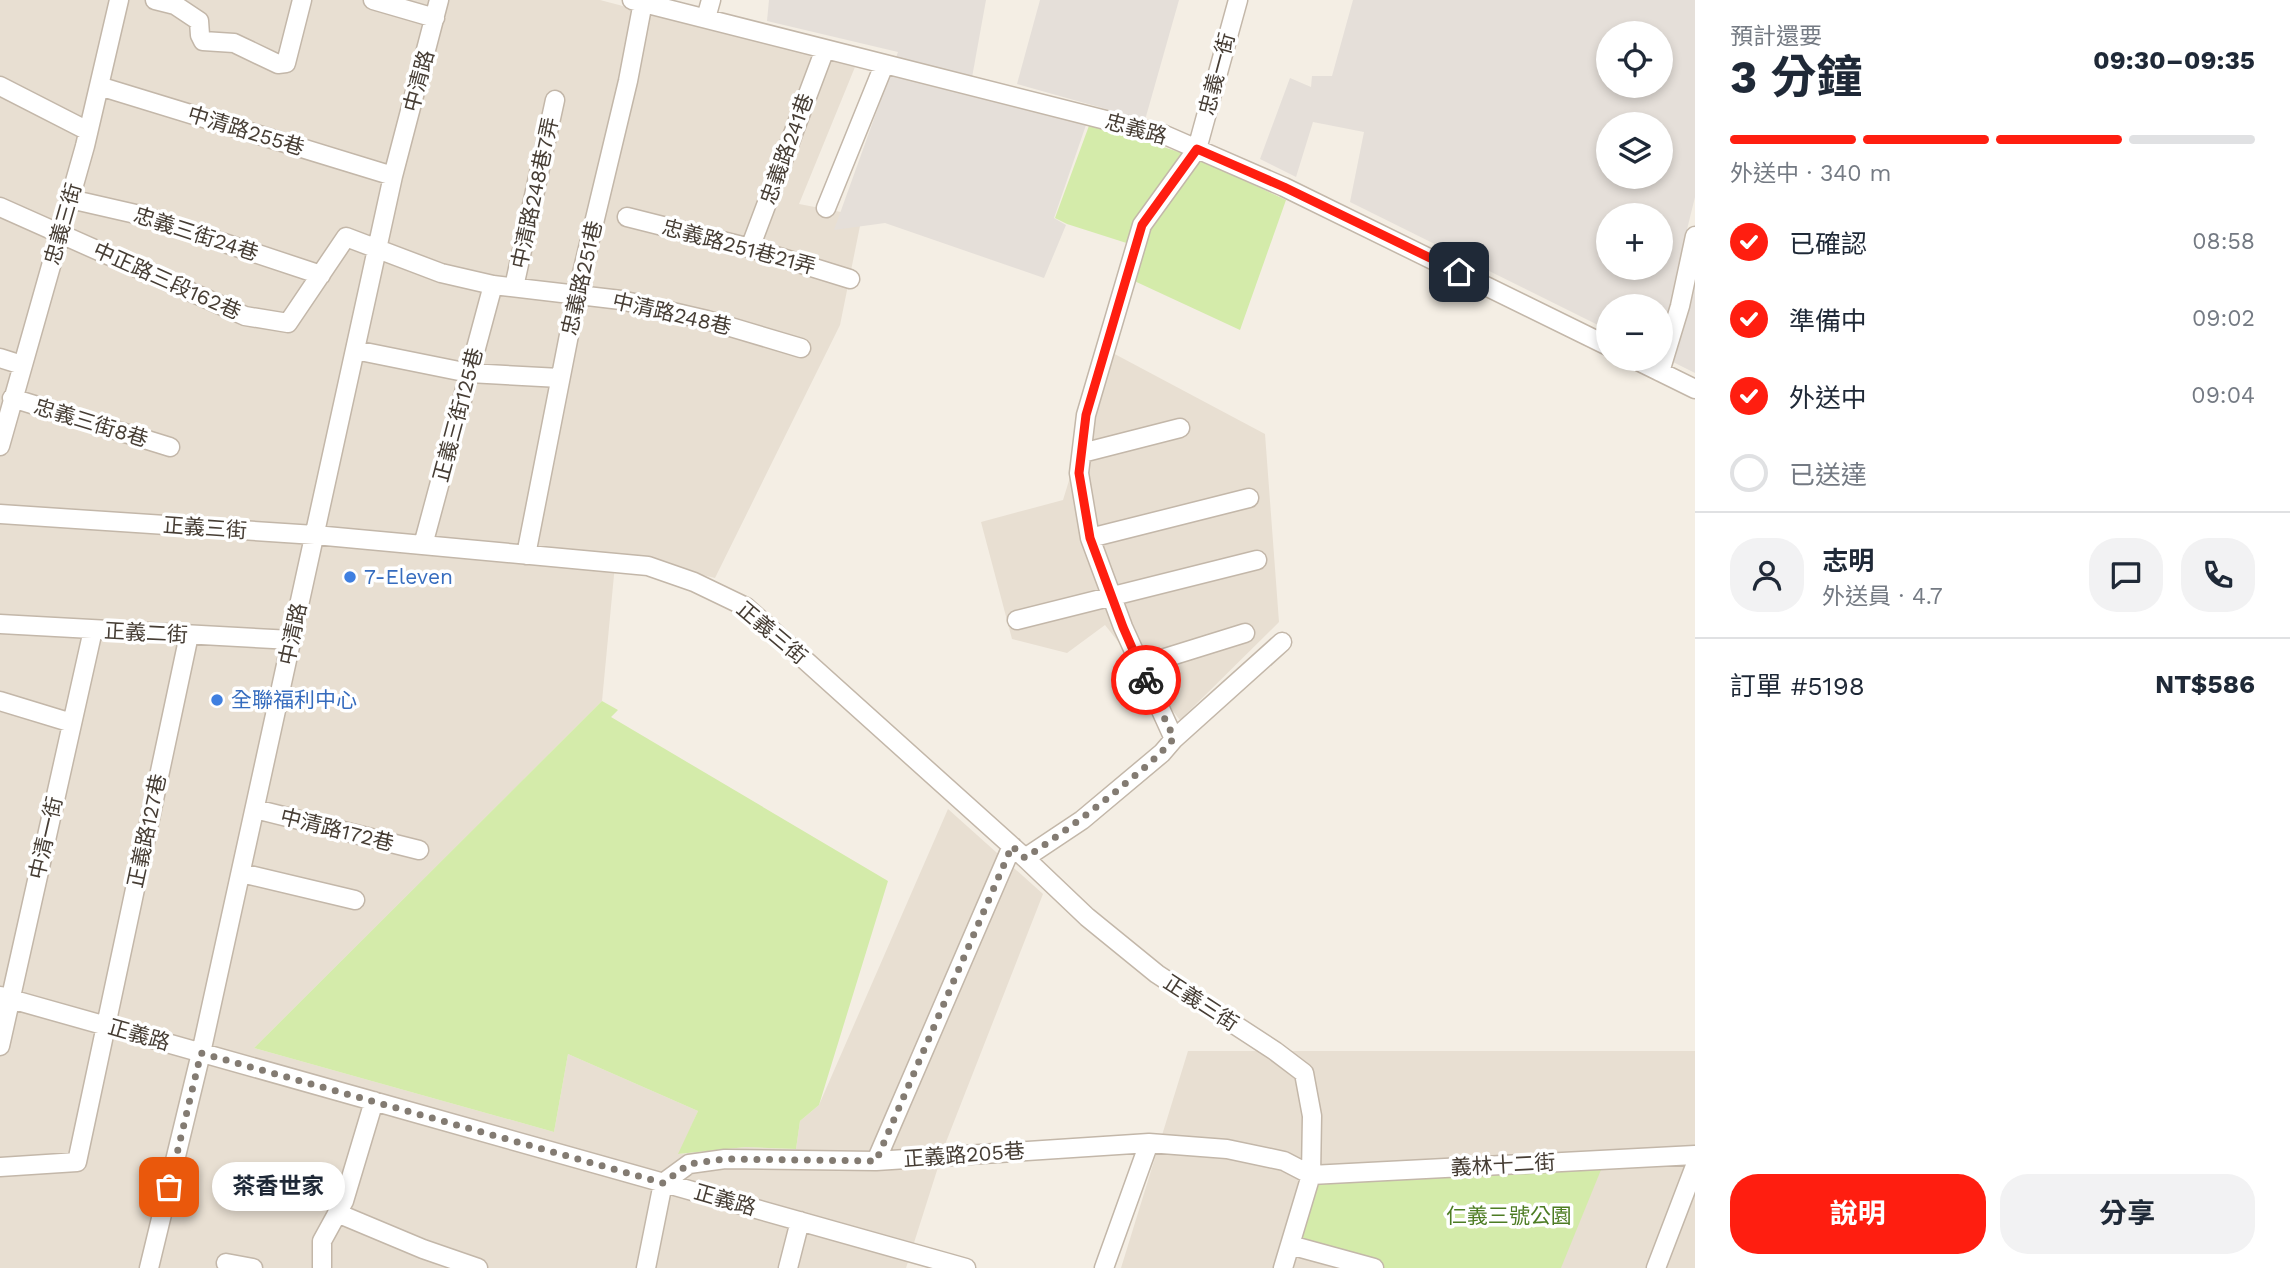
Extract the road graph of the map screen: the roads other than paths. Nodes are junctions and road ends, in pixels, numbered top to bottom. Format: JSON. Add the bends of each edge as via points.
{"nodes":[{"id":1,"x":119,"y":0,"type":"edge"},
{"id":2,"x":155,"y":0,"type":"edge"},
{"id":3,"x":302,"y":0,"type":"edge"},
{"id":4,"x":373,"y":0,"type":"edge"},
{"id":5,"x":439,"y":0,"type":"edge"},
{"id":6,"x":711,"y":0,"type":"edge"},
{"id":7,"x":1238,"y":0,"type":"edge"},
{"id":8,"x":637,"y":1,"type":"edge"},
{"id":9,"x":435,"y":18,"type":"junction"},
{"id":10,"x":706,"y":18,"type":"junction"},
{"id":11,"x":825,"y":49,"type":"junction"},
{"id":12,"x":884,"y":65,"type":"junction"},
{"id":13,"x":0,"y":86,"type":"edge"},
{"id":14,"x":99,"y":86,"type":"junction"},
{"id":15,"x":555,"y":100,"type":"dead end"},
{"id":16,"x":88,"y":131,"type":"junction"},
{"id":17,"x":1197,"y":149,"type":"junction"},
{"id":18,"x":394,"y":176,"type":"junction"},
{"id":19,"x":70,"y":199,"type":"junction"},
{"id":20,"x":0,"y":206,"type":"edge"},
{"id":21,"x":826,"y":208,"type":"dead end"},
{"id":22,"x":627,"y":217,"type":"dead end"},
{"id":23,"x":61,"y":234,"type":"junction"},
{"id":24,"x":1695,"y":236,"type":"edge"},
{"id":25,"x":750,"y":248,"type":"junction"},
{"id":26,"x":377,"y":250,"type":"junction"},
{"id":27,"x":321,"y":275,"type":"junction"},
{"id":28,"x":850,"y":279,"type":"dead end"},
{"id":29,"x":493,"y":285,"type":"junction"},
{"id":30,"x":514,"y":286,"type":"junction"},
{"id":31,"x":577,"y":294,"type":"junction"},
{"id":32,"x":1596,"y":340,"type":"edge"},
{"id":33,"x":801,"y":348,"type":"dead end"},
{"id":34,"x":355,"y":350,"type":"junction"},
{"id":35,"x":0,"y":358,"type":"edge"},
{"id":36,"x":22,"y":365,"type":"junction"},
{"id":37,"x":1660,"y":372,"type":"joint"},
{"id":38,"x":470,"y":373,"type":"junction"},
{"id":39,"x":560,"y":378,"type":"junction"},
{"id":40,"x":1695,"y":389,"type":"edge"},
{"id":41,"x":12,"y":398,"type":"junction"},
{"id":42,"x":1180,"y":428,"type":"dead end"},
{"id":43,"x":1,"y":438,"type":"edge"},
{"id":44,"x":170,"y":447,"type":"dead end"},
{"id":45,"x":1082,"y":453,"type":"junction"},
{"id":46,"x":1249,"y":498,"type":"dead end"},
{"id":47,"x":0,"y":514,"type":"edge"},
{"id":48,"x":315,"y":535,"type":"junction"},
{"id":49,"x":1090,"y":538,"type":"junction"},
{"id":50,"x":423,"y":545,"type":"junction"},
{"id":51,"x":526,"y":555,"type":"junction"},
{"id":52,"x":1256,"y":560,"type":"dead end"},
{"id":53,"x":1112,"y":595,"type":"junction"},
{"id":54,"x":1017,"y":620,"type":"dead end"},
{"id":55,"x":0,"y":624,"type":"edge"},
{"id":56,"x":93,"y":630,"type":"junction"},
{"id":57,"x":1245,"y":633,"type":"dead end"},
{"id":58,"x":188,"y":635,"type":"junction"},
{"id":59,"x":292,"y":640,"type":"junction"},
{"id":60,"x":1282,"y":642,"type":"dead end"},
{"id":61,"x":1139,"y":666,"type":"junction"},
{"id":62,"x":0,"y":701,"type":"edge"},
{"id":63,"x":72,"y":723,"type":"junction"},
{"id":64,"x":1174,"y":738,"type":"junction"},
{"id":65,"x":255,"y":809,"type":"junction"},
{"id":66,"x":419,"y":850,"type":"dead end"},
{"id":67,"x":1018,"y":852,"type":"junction"},
{"id":68,"x":240,"y":873,"type":"junction"},
{"id":69,"x":355,"y":900,"type":"dead end"},
{"id":70,"x":5,"y":997,"type":"edge"},
{"id":71,"x":105,"y":1026,"type":"junction"},
{"id":72,"x":0,"y":1046,"type":"edge"},
{"id":73,"x":201,"y":1053,"type":"junction"},
{"id":74,"x":374,"y":1101,"type":"junction"},
{"id":75,"x":1149,"y":1143,"type":"junction"},
{"id":76,"x":1695,"y":1155,"type":"edge"},
{"id":77,"x":876,"y":1161,"type":"junction"},
{"id":78,"x":1695,"y":1166,"type":"edge"},
{"id":79,"x":0,"y":1167,"type":"edge"},
{"id":80,"x":1311,"y":1175,"type":"junction"},
{"id":81,"x":663,"y":1183,"type":"junction"},
{"id":82,"x":337,"y":1213,"type":"junction"},
{"id":83,"x":800,"y":1221,"type":"junction"},
{"id":84,"x":1290,"y":1245,"type":"junction"},
{"id":85,"x":226,"y":1263,"type":"dead end"},
{"id":86,"x":149,"y":1268,"type":"edge"},
{"id":87,"x":253,"y":1268,"type":"edge"},
{"id":88,"x":323,"y":1268,"type":"edge"},
{"id":89,"x":478,"y":1268,"type":"edge"},
{"id":90,"x":646,"y":1268,"type":"edge"},
{"id":91,"x":788,"y":1268,"type":"edge"},
{"id":92,"x":966,"y":1268,"type":"edge"},
{"id":93,"x":1104,"y":1268,"type":"edge"},
{"id":94,"x":1283,"y":1268,"type":"edge"},
{"id":95,"x":1374,"y":1268,"type":"edge"},
{"id":96,"x":1656,"y":1268,"type":"edge"}],
"edges":[{"from":1,"to":14,"type":"street","name":"忠義三街"},
{"from":2,"to":3,"type":"street","via":[[175,5],[199,21],[203,41],[234,43],[278,64],[286,63]]},
{"from":4,"to":9,"type":"street"},
{"from":5,"to":9,"type":"street","name":"中清路"},
{"from":6,"to":10,"type":"street"},
{"from":7,"to":17,"type":"street","name":"忠義一街"},
{"from":8,"to":10,"type":"street","name":"忠義路"},
{"from":8,"to":31,"type":"street","name":"忠義路251巷","via":[[625,94]]},
{"from":9,"to":18,"type":"street","name":"中清路"},
{"from":10,"to":11,"type":"street","name":"忠義路"},
{"from":11,"to":12,"type":"street","name":"忠義路"},
{"from":11,"to":25,"type":"street","name":"忠義路241巷"},
{"from":12,"to":17,"type":"street","name":"忠義路","via":[[1165,135]]},
{"from":12,"to":21,"type":"street"},
{"from":13,"to":16,"type":"street"},
{"from":14,"to":16,"type":"street","name":"忠義三街"},
{"from":14,"to":18,"type":"street","name":"中清路255巷"},
{"from":15,"to":30,"type":"street","name":"中清路248巷7弄"},
{"from":16,"to":19,"type":"street","name":"忠義三街"},
{"from":17,"to":32,"type":"street","name":"忠義路"},
{"from":17,"to":45,"type":"street","via":[[1142,225],[1086,415]]},
{"from":18,"to":26,"type":"street","name":"中清路"},
{"from":19,"to":23,"type":"street","name":"忠義三街"},
{"from":19,"to":27,"type":"street","name":"忠義三街24巷","via":[[140,215]]},
{"from":20,"to":23,"type":"street","name":"中正路三段162巷"},
{"from":22,"to":25,"type":"street","name":"忠義路251巷21弄"},
{"from":23,"to":27,"type":"street","name":"中正路三段162巷","via":[[244,316],[288,323]]},
{"from":23,"to":36,"type":"street","name":"忠義三街"},
{"from":24,"to":37,"type":"street"},
{"from":25,"to":28,"type":"street","name":"忠義路251巷21弄"},
{"from":26,"to":27,"type":"street","name":"中正路三段162巷","via":[[346,237]]},
{"from":26,"to":29,"type":"street","name":"中清路248巷","via":[[441,273]]},
{"from":26,"to":34,"type":"street","name":"中清路"},
{"from":29,"to":30,"type":"street","name":"中清路248巷"},
{"from":29,"to":38,"type":"street","name":"正義三街125巷"},
{"from":30,"to":31,"type":"street","name":"中清路248巷"},
{"from":31,"to":33,"type":"street","name":"中清路248巷","via":[[695,317]]},
{"from":31,"to":39,"type":"street","name":"忠義路251巷"},
{"from":34,"to":38,"type":"street"},
{"from":34,"to":48,"type":"street","name":"中清路"},
{"from":35,"to":36,"type":"street"},
{"from":36,"to":41,"type":"street","name":"忠義三街"},
{"from":37,"to":40,"type":"street"},
{"from":38,"to":39,"type":"street"},
{"from":38,"to":50,"type":"street","name":"正義三街125巷"},
{"from":39,"to":51,"type":"street","name":"忠義路251巷"},
{"from":41,"to":43,"type":"street","name":"忠義三街"},
{"from":41,"to":44,"type":"street","name":"忠義三街8巷"},
{"from":42,"to":45,"type":"street"},
{"from":45,"to":49,"type":"street","via":[[1079,473]]},
{"from":46,"to":49,"type":"street"},
{"from":47,"to":48,"type":"street","name":"正義三街"},
{"from":48,"to":50,"type":"street","name":"正義三街"},
{"from":48,"to":59,"type":"street","name":"中清路"},
{"from":49,"to":53,"type":"street"},
{"from":50,"to":51,"type":"street","name":"正義三街"},
{"from":51,"to":67,"type":"street","name":"正義三街","via":[[648,566],[746,607]]},
{"from":52,"to":53,"type":"street"},
{"from":53,"to":54,"type":"street"},
{"from":53,"to":61,"type":"street"},
{"from":55,"to":56,"type":"street","name":"正義二街"},
{"from":56,"to":58,"type":"street","name":"正義二街"},
{"from":56,"to":63,"type":"street","name":"中清一街"},
{"from":57,"to":61,"type":"street"},
{"from":58,"to":59,"type":"street","name":"正義二街"},
{"from":58,"to":71,"type":"street","name":"正義路127巷"},
{"from":59,"to":65,"type":"street","name":"中清路"},
{"from":60,"to":64,"type":"street"},
{"from":61,"to":64,"type":"street"},
{"from":62,"to":63,"type":"street"},
{"from":63,"to":70,"type":"street","name":"中清一街"},
{"from":64,"to":67,"type":"street","via":[[1082,820]]},
{"from":65,"to":66,"type":"street","name":"中清路172巷"},
{"from":65,"to":68,"type":"street","name":"中清路"},
{"from":67,"to":77,"type":"street"},
{"from":67,"to":80,"type":"street","name":"正義三街","via":[[1157,974],[1304,1073],[1312,1116]]},
{"from":68,"to":69,"type":"street"},
{"from":68,"to":73,"type":"street","name":"中清路"},
{"from":70,"to":71,"type":"street","name":"正義路"},
{"from":70,"to":72,"type":"street","name":"中清一街"},
{"from":71,"to":73,"type":"street","name":"正義路"},
{"from":71,"to":79,"type":"street","name":"正義路127巷","via":[[77,1162]]},
{"from":73,"to":74,"type":"street","name":"正義路"},
{"from":73,"to":86,"type":"street","name":"中清路"},
{"from":74,"to":81,"type":"street","name":"正義路"},
{"from":74,"to":82,"type":"street"},
{"from":75,"to":77,"type":"street","name":"正義路205巷"},
{"from":75,"to":80,"type":"street","name":"正義路205巷","via":[[1227,1149],[1284,1161]]},
{"from":75,"to":93,"type":"street"},
{"from":76,"to":80,"type":"street","name":"義林十二街"},
{"from":77,"to":81,"type":"street","name":"正義路205巷","via":[[725,1159],[689,1164]]},
{"from":78,"to":96,"type":"street"},
{"from":80,"to":84,"type":"street"},
{"from":81,"to":83,"type":"street","name":"正義路"},
{"from":81,"to":90,"type":"street"},
{"from":82,"to":88,"type":"street","via":[[321,1241]]},
{"from":82,"to":89,"type":"street"},
{"from":83,"to":91,"type":"street"},
{"from":83,"to":92,"type":"street","name":"正義路"},
{"from":84,"to":94,"type":"street"},
{"from":84,"to":95,"type":"street"},
{"from":85,"to":87,"type":"street"}]}
